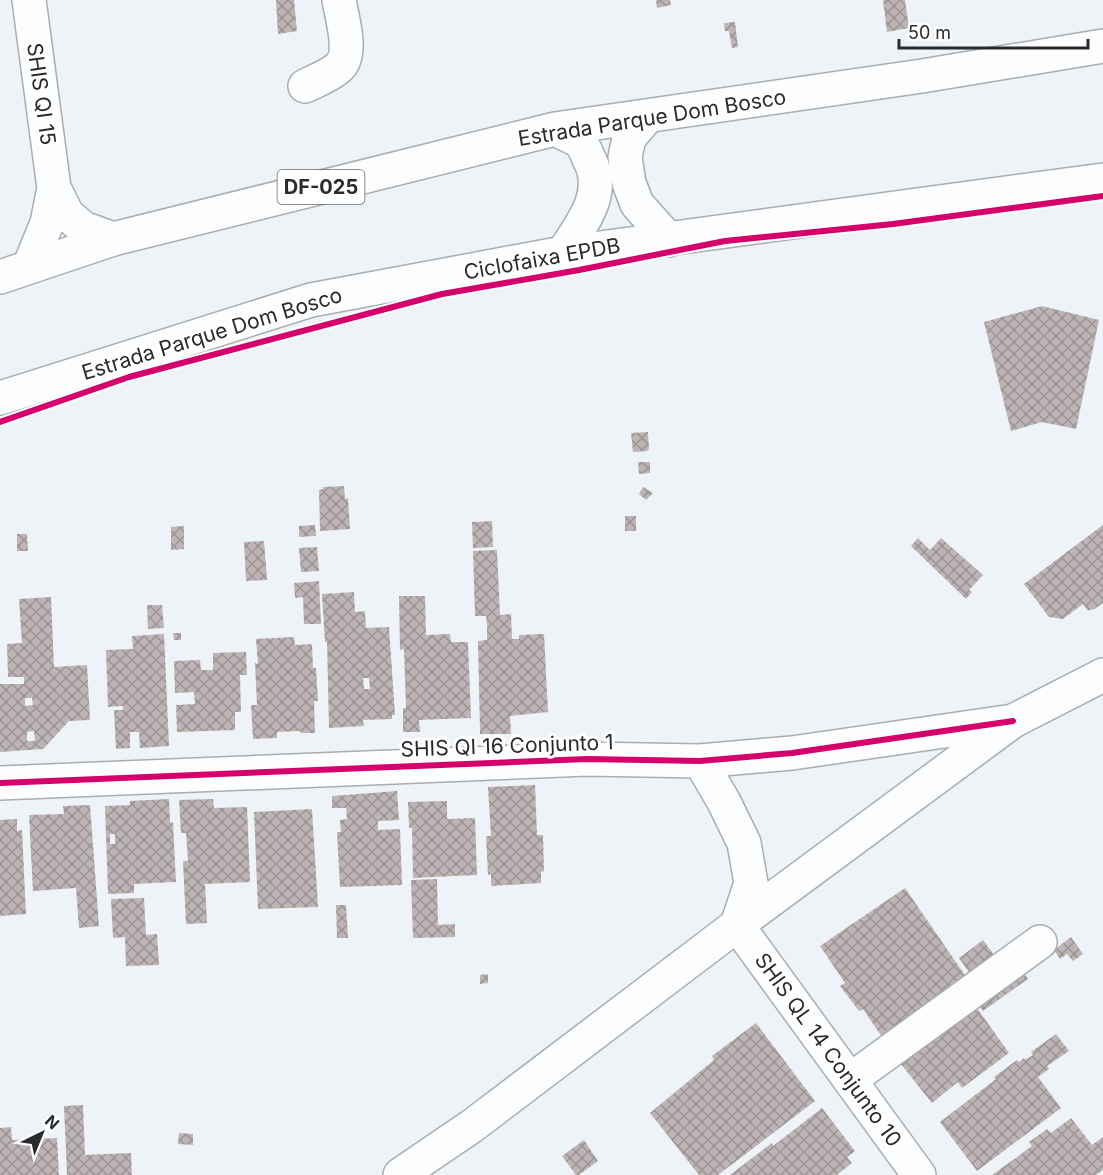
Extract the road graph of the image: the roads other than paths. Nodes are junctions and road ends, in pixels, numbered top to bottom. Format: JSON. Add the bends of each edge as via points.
{"nodes":[{"id":1,"x":29,"y":0,"type":"edge"},
{"id":2,"x":339,"y":0,"type":"edge"},
{"id":3,"x":1103,"y":46,"type":"edge"},
{"id":4,"x":305,"y":87,"type":"dead end"},
{"id":5,"x":647,"y":117,"type":"junction"},
{"id":6,"x":555,"y":129,"type":"junction"},
{"id":7,"x":1103,"y":180,"type":"edge"},
{"id":8,"x":54,"y":188,"type":"junction"},
{"id":9,"x":113,"y":239,"type":"junction"},
{"id":10,"x":669,"y":240,"type":"junction"},
{"id":11,"x":563,"y":253,"type":"junction"},
{"id":12,"x":15,"y":272,"type":"edge"},
{"id":13,"x":0,"y":398,"type":"edge"},
{"id":14,"x":1103,"y":675,"type":"edge"},
{"id":15,"x":1013,"y":721,"type":"junction"},
{"id":16,"x":700,"y":760,"type":"junction"},
{"id":17,"x":0,"y":783,"type":"edge"},
{"id":18,"x":737,"y":925,"type":"junction"},
{"id":19,"x":1040,"y":942,"type":"dead end"},
{"id":20,"x":850,"y":1080,"type":"junction"},
{"id":21,"x":471,"y":1126,"type":"junction"},
{"id":22,"x":400,"y":1175,"type":"edge"},
{"id":23,"x":435,"y":1175,"type":"edge"},
{"id":24,"x":920,"y":1175,"type":"edge"}],
"edges":[{"from":1,"to":8,"type":"street","name":"SHIS QI 15"},
{"from":2,"to":4,"type":"street","via":[[345,59],[339,68]]},
{"from":3,"to":5,"type":"street","name":"Estrada Parque Dom Bosco","number":"DF-025"},
{"from":5,"to":6,"type":"street","name":"Estrada Parque Dom Bosco","number":"DF-025"},
{"from":5,"to":10,"type":"street","via":[[629,138],[625,158],[629,183],[637,204]]},
{"from":6,"to":9,"type":"street","name":"Estrada Parque Dom Bosco","number":"DF-025"},
{"from":6,"to":11,"type":"street","via":[[580,142],[597,178],[592,204]]},
{"from":7,"to":10,"type":"street","name":"Estrada Parque Dom Bosco"},
{"from":8,"to":9,"type":"street","name":"SHIS QI 15","via":[[67,214],[83,228]]},
{"from":8,"to":12,"type":"street","name":"SHIS QI 15","via":[[47,224]]},
{"from":9,"to":12,"type":"street","name":"Estrada Parque Dom Bosco","number":"DF-025"},
{"from":10,"to":11,"type":"street","name":"Estrada Parque Dom Bosco"},
{"from":11,"to":13,"type":"street","name":"Estrada Parque Dom Bosco","via":[[311,300]]},
{"from":14,"to":15,"type":"street"},
{"from":15,"to":16,"type":"street","name":"SHIS QI 16 Conjunto 1","via":[[792,753]]},
{"from":15,"to":18,"type":"street"},
{"from":16,"to":17,"type":"street","name":"SHIS QI 16 Conjunto 1","via":[[586,759]]},
{"from":16,"to":18,"type":"street","via":[[744,843],[751,883]]},
{"from":18,"to":20,"type":"street","name":"SHIS QL 14 Conjunto 10"},
{"from":18,"to":21,"type":"street"},
{"from":19,"to":20,"type":"street"},
{"from":20,"to":24,"type":"street","name":"SHIS QL 14 Conjunto 10"},
{"from":21,"to":22,"type":"street"},
{"from":21,"to":23,"type":"street"}]}
